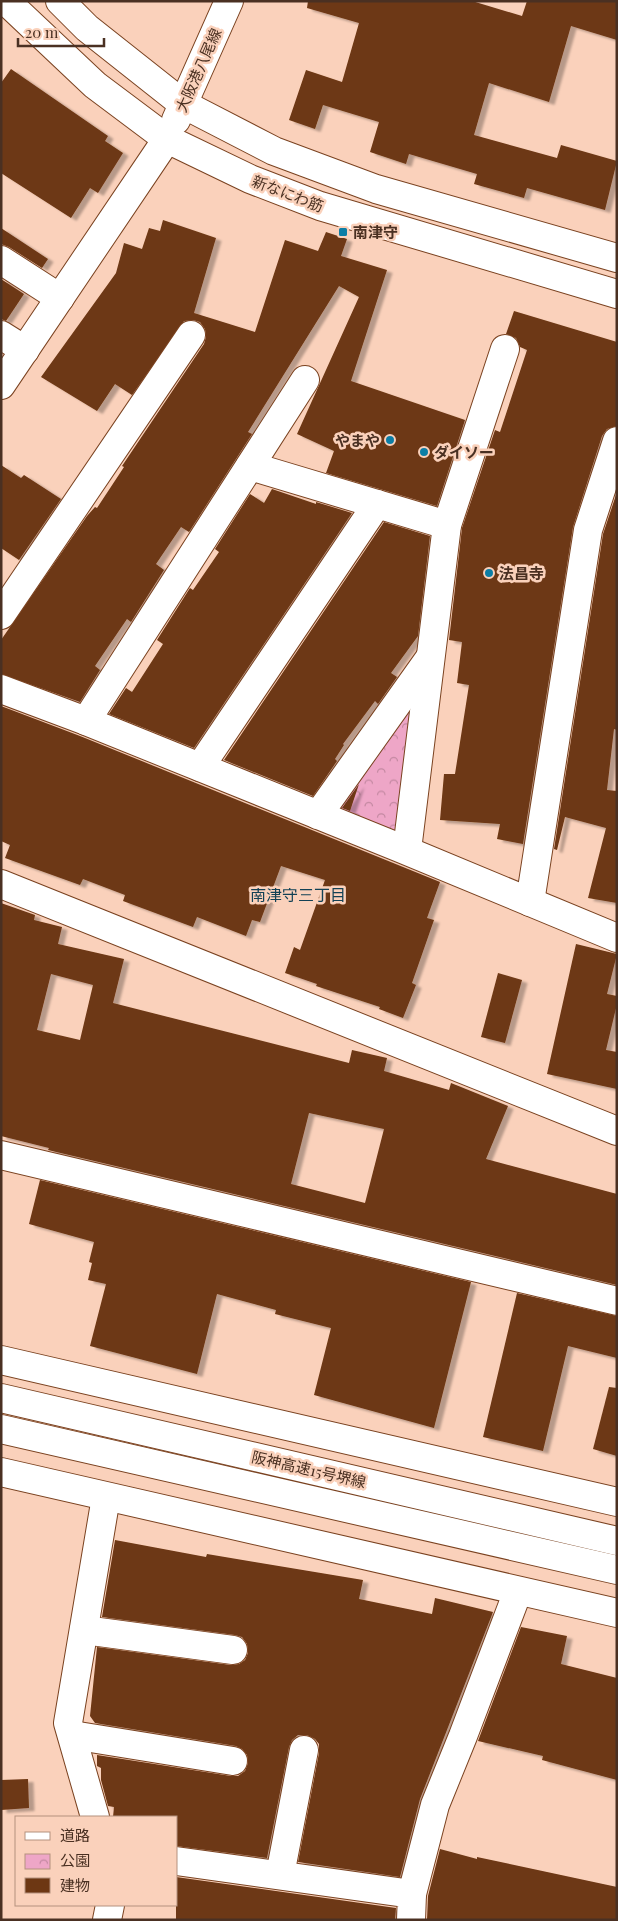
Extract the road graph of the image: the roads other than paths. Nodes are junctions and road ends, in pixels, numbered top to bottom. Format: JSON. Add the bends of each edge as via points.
{"nodes":[{"id":1,"x":6,"y":1,"type":"edge"},
{"id":2,"x":60,"y":1,"type":"edge"},
{"id":3,"x":228,"y":1,"type":"edge"},
{"id":4,"x":183,"y":104,"type":"junction"},
{"id":5,"x":167,"y":140,"type":"junction"},
{"id":6,"x":617,"y":258,"type":"edge"},
{"id":7,"x":1,"y":260,"type":"edge"},
{"id":8,"x":617,"y":294,"type":"edge"},
{"id":9,"x":60,"y":298,"type":"junction"},
{"id":10,"x":1,"y":335,"type":"edge"},
{"id":11,"x":191,"y":335,"type":"dead end"},
{"id":12,"x":505,"y":349,"type":"dead end"},
{"id":13,"x":25,"y":350,"type":"junction"},
{"id":14,"x":305,"y":380,"type":"dead end"},
{"id":15,"x":1,"y":385,"type":"edge"},
{"id":16,"x":617,"y":441,"type":"edge"},
{"id":17,"x":250,"y":466,"type":"junction"},
{"id":18,"x":378,"y":504,"type":"junction"},
{"id":19,"x":447,"y":525,"type":"junction"},
{"id":20,"x":1,"y":615,"type":"edge"},
{"id":21,"x":430,"y":658,"type":"junction"},
{"id":22,"x":1,"y":689,"type":"edge"},
{"id":23,"x":86,"y":721,"type":"junction"},
{"id":24,"x":200,"y":767,"type":"junction"},
{"id":25,"x":318,"y":815,"type":"junction"},
{"id":26,"x":407,"y":850,"type":"junction"},
{"id":27,"x":1,"y":884,"type":"edge"},
{"id":28,"x":530,"y":902,"type":"junction"},
{"id":29,"x":617,"y":938,"type":"edge"},
{"id":30,"x":617,"y":1131,"type":"edge"},
{"id":31,"x":1,"y":1156,"type":"edge"},
{"id":32,"x":617,"y":1301,"type":"edge"},
{"id":33,"x":1,"y":1360,"type":"edge"},
{"id":34,"x":1,"y":1398,"type":"edge"},
{"id":35,"x":1,"y":1429,"type":"edge"},
{"id":36,"x":1,"y":1472,"type":"edge"},
{"id":37,"x":106,"y":1497,"type":"junction"},
{"id":38,"x":617,"y":1502,"type":"edge"},
{"id":39,"x":617,"y":1541,"type":"edge"},
{"id":40,"x":617,"y":1570,"type":"edge"},
{"id":41,"x":518,"y":1591,"type":"junction"},
{"id":42,"x":617,"y":1613,"type":"edge"},
{"id":43,"x":84,"y":1630,"type":"junction"},
{"id":44,"x":233,"y":1650,"type":"dead end"},
{"id":45,"x":72,"y":1735,"type":"junction"},
{"id":46,"x":304,"y":1750,"type":"dead end"},
{"id":47,"x":233,"y":1761,"type":"dead end"},
{"id":48,"x":95,"y":1816,"type":"edge"},
{"id":49,"x":178,"y":1861,"type":"edge"},
{"id":50,"x":280,"y":1875,"type":"junction"},
{"id":51,"x":110,"y":1906,"type":"edge"},
{"id":52,"x":412,"y":1907,"type":"edge"},
{"id":53,"x":106,"y":1920,"type":"edge"}],
"edges":[{"from":1,"to":5,"type":"main road","name":"新なにわ筋","via":[[95,85]]},
{"from":2,"to":4,"type":"main road","via":[[88,28]]},
{"from":3,"to":4,"type":"main road","name":"大阪港八尾線"},
{"from":4,"to":5,"type":"main road","name":"大阪港八尾線"},
{"from":4,"to":6,"type":"main road","via":[[274,151],[376,189]]},
{"from":5,"to":8,"type":"main road","name":"新なにわ筋","via":[[320,206]]},
{"from":5,"to":9,"type":"main road","name":"大阪港八尾線"},
{"from":7,"to":9,"type":"main road"},
{"from":9,"to":13,"type":"main road","name":"大阪港八尾線"},
{"from":10,"to":13,"type":"main road"},
{"from":11,"to":20,"type":"main road"},
{"from":12,"to":19,"type":"main road"},
{"from":13,"to":15,"type":"main road","name":"大阪港八尾線"},
{"from":14,"to":17,"type":"main road"},
{"from":16,"to":28,"type":"main road","via":[[588,530]]},
{"from":17,"to":18,"type":"main road"},
{"from":17,"to":23,"type":"main road"},
{"from":18,"to":19,"type":"main road"},
{"from":18,"to":24,"type":"main road"},
{"from":19,"to":21,"type":"main road"},
{"from":21,"to":25,"type":"main road"},
{"from":21,"to":26,"type":"main road"},
{"from":22,"to":23,"type":"main road"},
{"from":23,"to":24,"type":"main road"},
{"from":24,"to":25,"type":"main road"},
{"from":25,"to":26,"type":"main road"},
{"from":26,"to":28,"type":"main road"},
{"from":27,"to":30,"type":"main road"},
{"from":28,"to":29,"type":"main road"},
{"from":31,"to":32,"type":"main road"},
{"from":33,"to":38,"type":"main road"},
{"from":34,"to":39,"type":"main road","name":"阪神高速15号堺線"},
{"from":35,"to":40,"type":"main road","name":"阪神高速15号堺線"},
{"from":36,"to":37,"type":"main road"},
{"from":37,"to":41,"type":"main road"},
{"from":37,"to":43,"type":"main road"},
{"from":41,"to":42,"type":"main road"},
{"from":41,"to":52,"type":"main road","via":[[435,1805]]},
{"from":43,"to":44,"type":"main road"},
{"from":43,"to":45,"type":"main road","via":[[68,1723]]},
{"from":45,"to":47,"type":"main road"},
{"from":45,"to":48,"type":"main road"},
{"from":46,"to":50,"type":"main road"},
{"from":49,"to":50,"type":"main road"},
{"from":50,"to":52,"type":"main road"},
{"from":51,"to":53,"type":"main road"}]}
